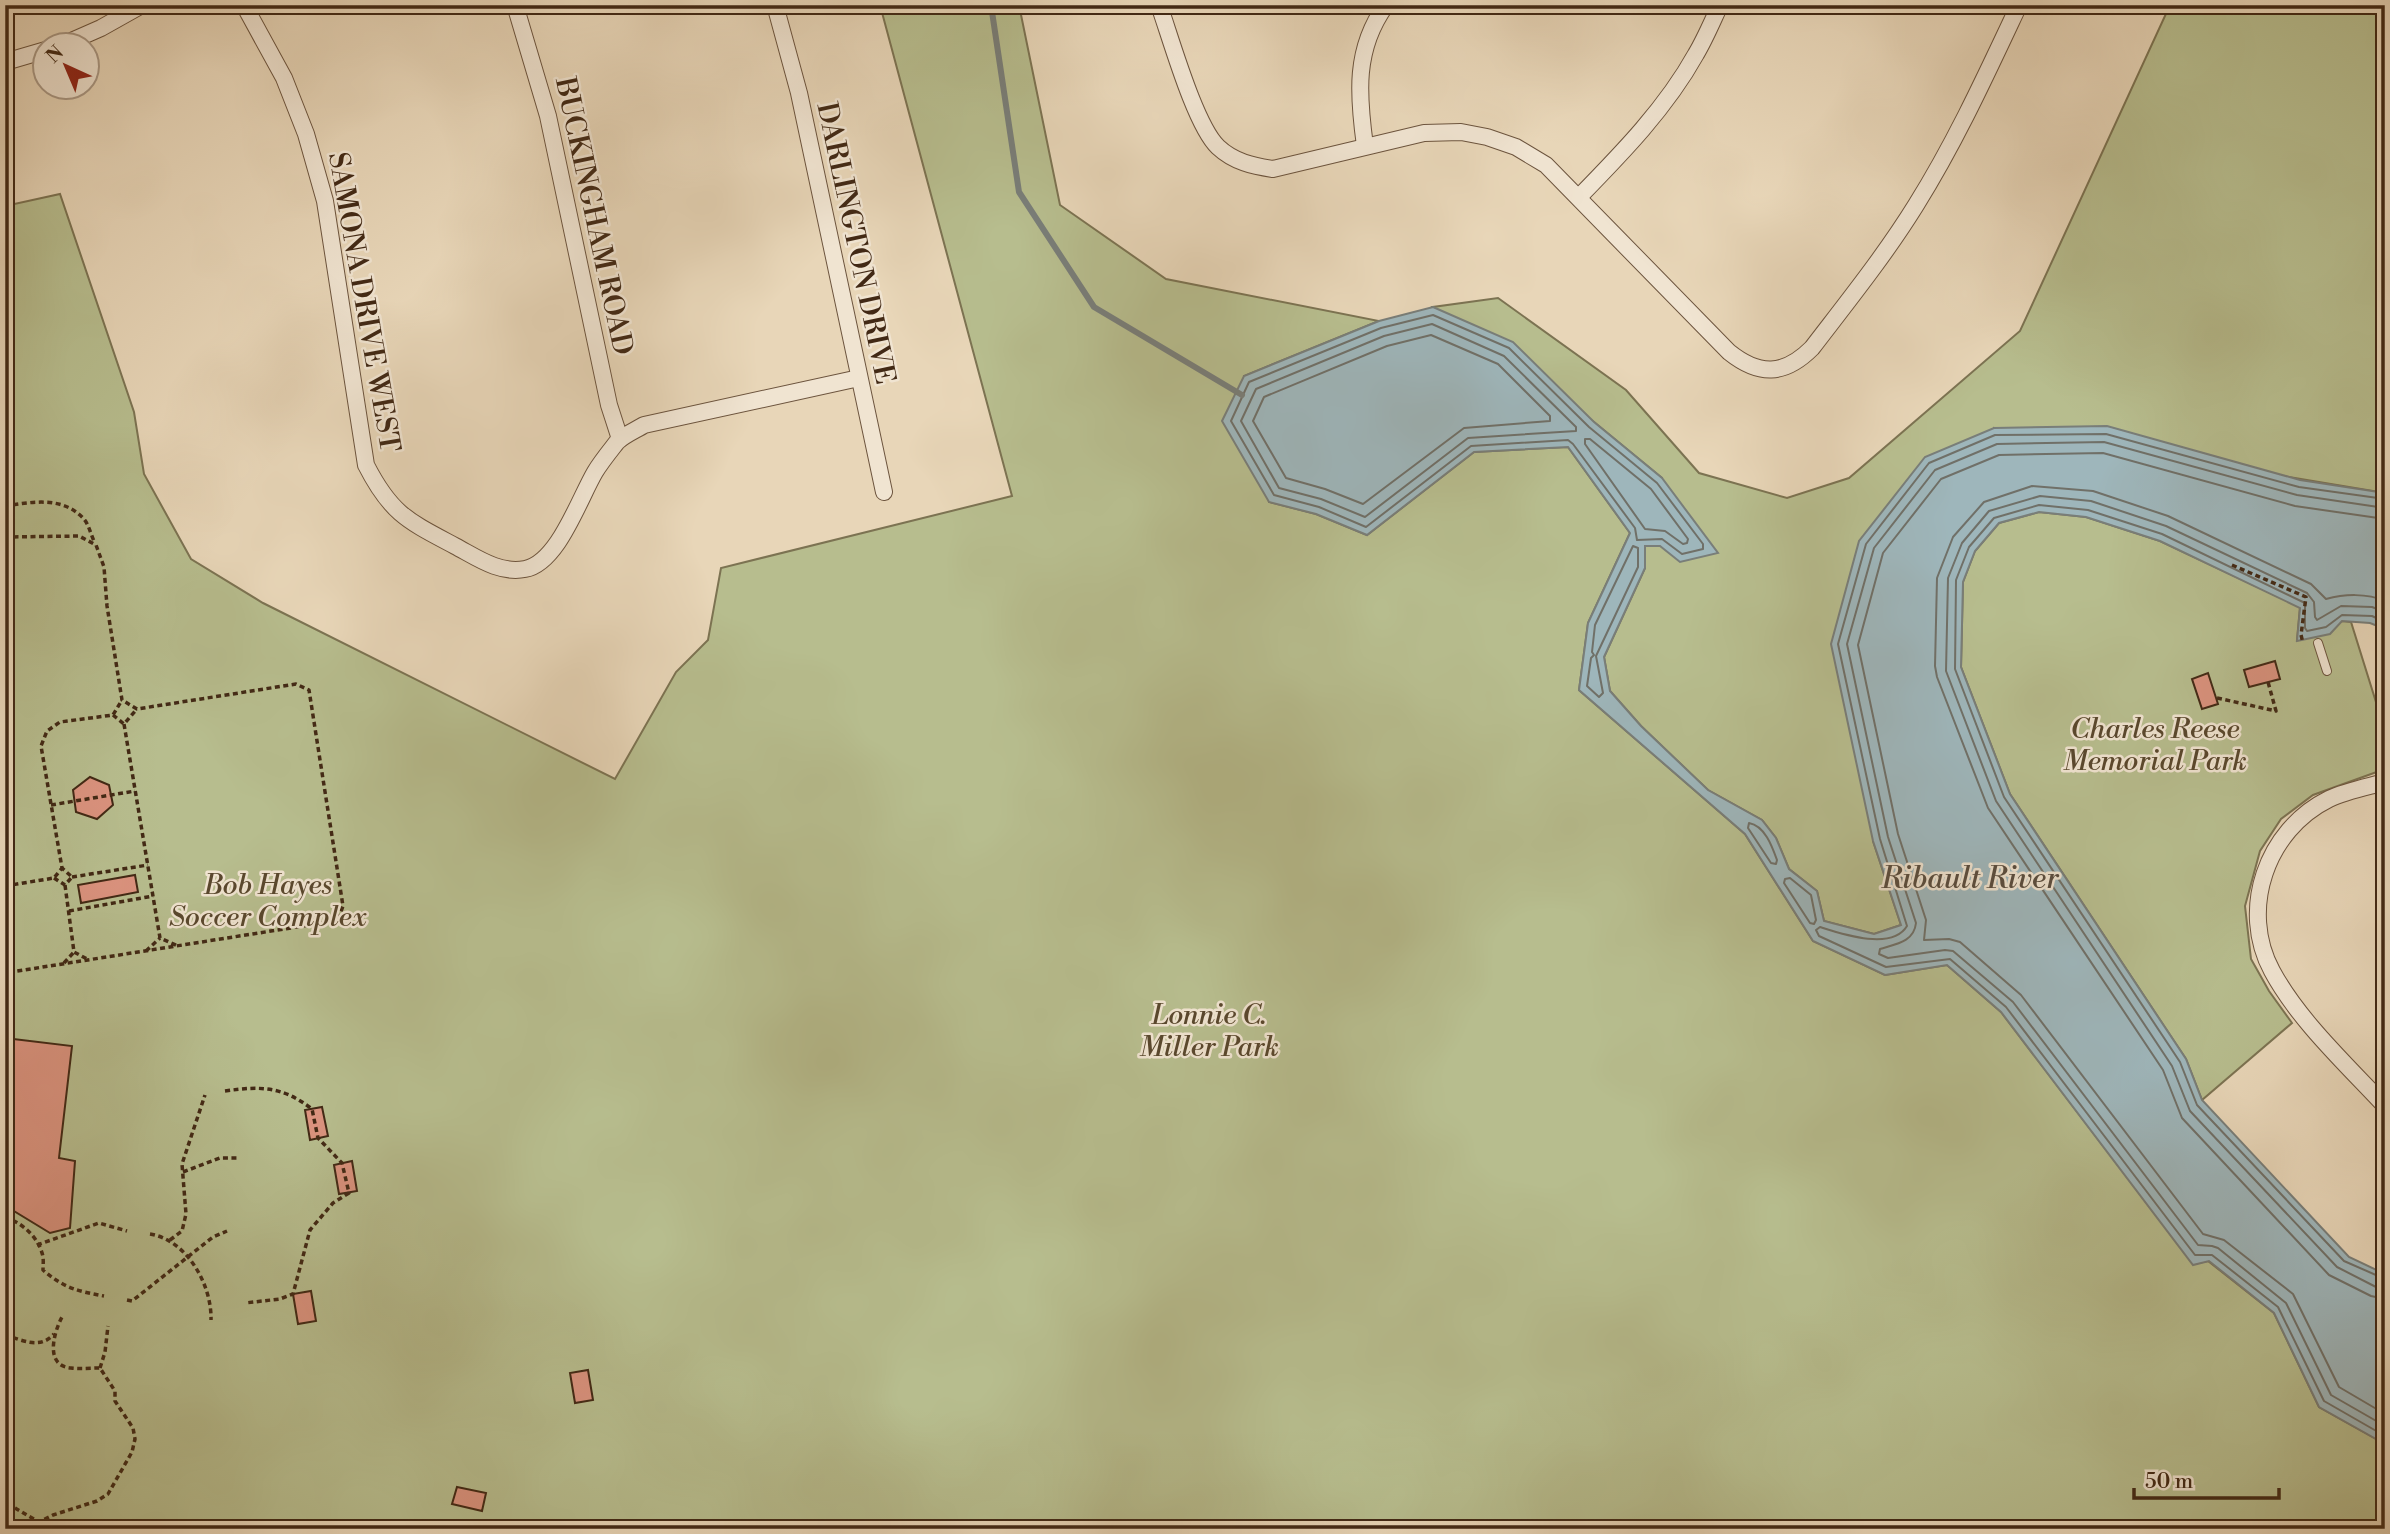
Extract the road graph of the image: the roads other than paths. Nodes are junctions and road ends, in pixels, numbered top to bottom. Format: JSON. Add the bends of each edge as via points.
{"nodes":[{"id":1,"x":142,"y":5,"type":"edge"},
{"id":2,"x":244,"y":5,"type":"edge"},
{"id":3,"x":515,"y":5,"type":"edge"},
{"id":4,"x":775,"y":5,"type":"edge"},
{"id":5,"x":1159,"y":5,"type":"edge"},
{"id":6,"x":1386,"y":5,"type":"edge"},
{"id":7,"x":1720,"y":5,"type":"edge"},
{"id":8,"x":2020,"y":5,"type":"edge"},
{"id":9,"x":90,"y":32,"type":"edge"},
{"id":10,"x":32,"y":54,"type":"edge"},
{"id":11,"x":5,"y":62,"type":"edge"},
{"id":12,"x":1365,"y":146,"type":"junction"},
{"id":13,"x":1579,"y":197,"type":"junction"},
{"id":14,"x":859,"y":378,"type":"junction"},
{"id":15,"x":620,"y":439,"type":"junction"},
{"id":16,"x":884,"y":492,"type":"dead end"},
{"id":17,"x":2318,"y":642,"type":"dead end"},
{"id":18,"x":2327,"y":671,"type":"dead end"},
{"id":19,"x":2385,"y":782,"type":"edge"},
{"id":20,"x":2385,"y":1106,"type":"edge"}],
"edges":[{"from":1,"to":9,"type":"street"},
{"from":2,"to":15,"type":"street","name":"SAMONA DRIVE WEST","via":[[284,78],[306,134],[325,201],[366,465],[392,506],[411,522],[487,564],[526,569],[542,561],[558,543],[596,471]]},
{"from":3,"to":15,"type":"street","name":"BUCKINGHAM ROAD","via":[[548,116]]},
{"from":4,"to":14,"type":"street","name":"DARLINGTON DRIVE","via":[[799,93]]},
{"from":5,"to":12,"type":"street","via":[[1203,127],[1218,147],[1237,160],[1273,169]]},
{"from":6,"to":12,"type":"street","via":[[1361,61],[1359,102]]},
{"from":7,"to":13,"type":"street","via":[[1696,55],[1658,111]]},
{"from":8,"to":13,"type":"street","via":[[1954,139],[1878,264],[1812,348],[1786,368],[1765,370],[1745,365],[1729,352]]},
{"from":10,"to":11,"type":"street"},
{"from":12,"to":13,"type":"street","via":[[1424,133],[1487,137],[1546,165]]},
{"from":14,"to":15,"type":"street","via":[[645,425]]},
{"from":14,"to":16,"type":"street","name":"DARLINGTON DRIVE"},
{"from":17,"to":18,"type":"lane"},
{"from":19,"to":20,"type":"street","via":[[2330,799],[2287,832],[2261,881],[2258,906],[2263,952],[2283,990]]}]}
